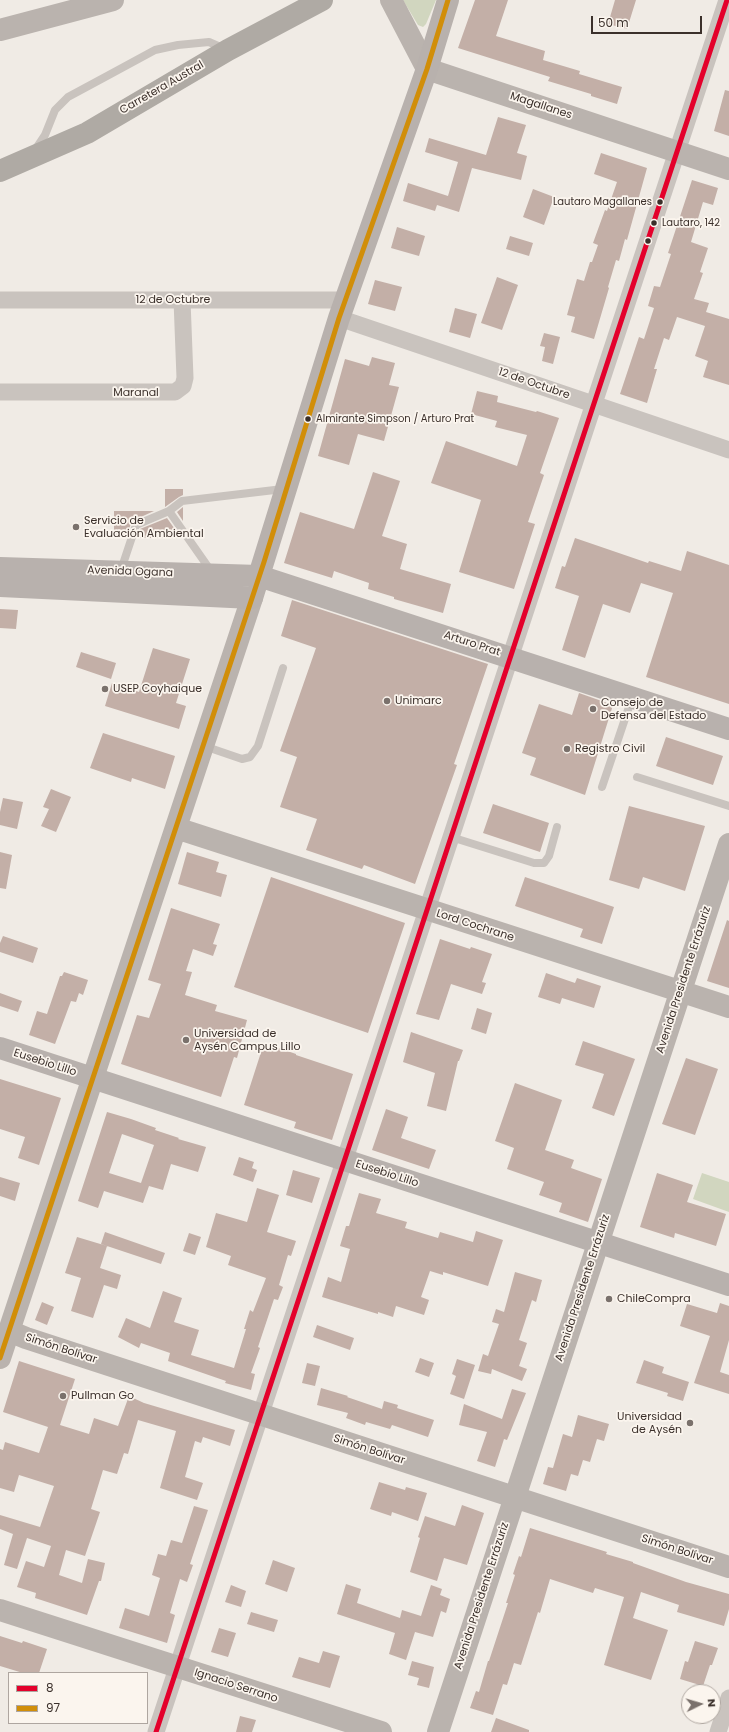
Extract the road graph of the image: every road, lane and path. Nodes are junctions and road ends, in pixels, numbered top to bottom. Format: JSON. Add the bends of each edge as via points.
{"nodes":[{"id":1,"x":113,"y":0,"type":"edge"},
{"id":2,"x":322,"y":0,"type":"edge"},
{"id":3,"x":391,"y":0,"type":"edge"},
{"id":4,"x":448,"y":0,"type":"edge"},
{"id":5,"x":727,"y":0,"type":"edge"},
{"id":6,"x":0,"y":30,"type":"edge"},
{"id":7,"x":228,"y":50,"type":"junction"},
{"id":8,"x":427,"y":69,"type":"junction"},
{"id":9,"x":677,"y":151,"type":"junction"},
{"id":10,"x":30,"y":158,"type":"junction"},
{"id":11,"x":729,"y":169,"type":"edge"},
{"id":12,"x":0,"y":171,"type":"edge"},
{"id":13,"x":0,"y":300,"type":"edge"},
{"id":14,"x":182,"y":300,"type":"junction"},
{"id":15,"x":343,"y":309,"type":"junction"},
{"id":16,"x":0,"y":392,"type":"edge"},
{"id":17,"x":594,"y":404,"type":"junction"},
{"id":18,"x":729,"y":450,"type":"edge"},
{"id":19,"x":286,"y":489,"type":"junction"},
{"id":20,"x":169,"y":511,"type":"junction"},
{"id":21,"x":0,"y":568,"type":"edge"},
{"id":22,"x":120,"y":572,"type":"junction"},
{"id":23,"x":213,"y":574,"type":"junction"},
{"id":24,"x":259,"y":576,"type":"junction"},
{"id":25,"x":0,"y":586,"type":"edge"},
{"id":26,"x":252,"y":598,"type":"junction"},
{"id":27,"x":510,"y":657,"type":"junction"},
{"id":28,"x":283,"y":668,"type":"dead end"},
{"id":29,"x":632,"y":697,"type":"junction"},
{"id":30,"x":729,"y":729,"type":"edge"},
{"id":31,"x":203,"y":746,"type":"junction"},
{"id":32,"x":637,"y":777,"type":"dead end"},
{"id":33,"x":602,"y":787,"type":"dead end"},
{"id":34,"x":729,"y":806,"type":"edge"},
{"id":35,"x":557,"y":827,"type":"dead end"},
{"id":36,"x":176,"y":828,"type":"junction"},
{"id":37,"x":451,"y":837,"type":"junction"},
{"id":38,"x":729,"y":844,"type":"edge"},
{"id":39,"x":428,"y":910,"type":"junction"},
{"id":40,"x":681,"y":991,"type":"junction"},
{"id":41,"x":729,"y":1007,"type":"edge"},
{"id":42,"x":0,"y":1048,"type":"edge"},
{"id":43,"x":93,"y":1079,"type":"junction"},
{"id":44,"x":344,"y":1160,"type":"junction"},
{"id":45,"x":598,"y":1243,"type":"junction"},
{"id":46,"x":729,"y":1285,"type":"edge"},
{"id":47,"x":4,"y":1330,"type":"edge"},
{"id":48,"x":0,"y":1358,"type":"edge"},
{"id":49,"x":261,"y":1414,"type":"junction"},
{"id":50,"x":514,"y":1497,"type":"junction"},
{"id":51,"x":729,"y":1567,"type":"edge"},
{"id":52,"x":0,"y":1610,"type":"edge"},
{"id":53,"x":177,"y":1667,"type":"junction"},
{"id":54,"x":729,"y":1698,"type":"edge"},
{"id":55,"x":156,"y":1732,"type":"edge"},
{"id":56,"x":381,"y":1732,"type":"edge"},
{"id":57,"x":438,"y":1732,"type":"edge"},
{"id":58,"x":718,"y":1732,"type":"edge"}],
"edges":[{"from":1,"to":6,"type":"street"},
{"from":2,"to":7,"type":"highway","name":"Carretera Austral"},
{"from":3,"to":8,"type":"street"},
{"from":4,"to":8,"type":"main road"},
{"from":5,"to":9,"type":"street"},
{"from":7,"to":10,"type":"highway","name":"Carretera Austral","via":[[87,132]]},
{"from":7,"to":10,"type":"lane","via":[[209,42],[155,50],[68,97],[55,110],[45,135]]},
{"from":8,"to":9,"type":"street","name":"Magallanes"},
{"from":8,"to":15,"type":"main road"},
{"from":9,"to":11,"type":"street","name":"Magallanes"},
{"from":9,"to":17,"type":"street"},
{"from":10,"to":12,"type":"highway","name":"Carretera Austral"},
{"from":13,"to":14,"type":"street","name":"12 de Octubre"},
{"from":14,"to":15,"type":"street","name":"12 de Octubre"},
{"from":14,"to":16,"type":"street","name":"Maranal","via":[[185,378],[183,386],[175,392]]},
{"from":15,"to":17,"type":"street","name":"12 de Octubre"},
{"from":15,"to":19,"type":"main road"},
{"from":17,"to":18,"type":"street","name":"12 de Octubre"},
{"from":17,"to":27,"type":"street"},
{"from":19,"to":20,"type":"lane","via":[[182,500]]},
{"from":19,"to":24,"type":"main road"},
{"from":20,"to":22,"type":"lane","via":[[136,525]]},
{"from":20,"to":23,"type":"lane"},
{"from":21,"to":22,"type":"main road","name":"Avenida Ogana"},
{"from":22,"to":23,"type":"main road","name":"Avenida Ogana"},
{"from":23,"to":24,"type":"main road","name":"Avenida Ogana"},
{"from":24,"to":26,"type":"main road"},
{"from":24,"to":27,"type":"main road","name":"Arturo Prat"},
{"from":25,"to":26,"type":"main road","name":"Avenida Ogana"},
{"from":26,"to":31,"type":"street"},
{"from":27,"to":29,"type":"main road","name":"Arturo Prat"},
{"from":27,"to":37,"type":"street"},
{"from":28,"to":31,"type":"lane","via":[[258,746],[250,757],[242,759]]},
{"from":29,"to":30,"type":"main road","name":"Arturo Prat"},
{"from":29,"to":33,"type":"lane"},
{"from":31,"to":36,"type":"street"},
{"from":32,"to":34,"type":"lane"},
{"from":35,"to":37,"type":"lane","via":[[549,856],[544,862],[534,863]]},
{"from":36,"to":39,"type":"street","name":"Lord Cochrane"},
{"from":36,"to":43,"type":"street"},
{"from":37,"to":39,"type":"street"},
{"from":38,"to":40,"type":"street","name":"Avenida Presidente Errázuriz"},
{"from":39,"to":40,"type":"street","name":"Lord Cochrane"},
{"from":39,"to":44,"type":"street"},
{"from":40,"to":41,"type":"street","name":"Lord Cochrane"},
{"from":40,"to":45,"type":"street","name":"Avenida Presidente Errázuriz"},
{"from":42,"to":43,"type":"main road","name":"Eusebio Lillo"},
{"from":43,"to":44,"type":"main road","name":"Eusebio Lillo"},
{"from":43,"to":47,"type":"street"},
{"from":44,"to":45,"type":"main road","name":"Eusebio Lillo"},
{"from":44,"to":49,"type":"street"},
{"from":45,"to":46,"type":"main road","name":"Eusebio Lillo"},
{"from":45,"to":50,"type":"street","name":"Avenida Presidente Errázuriz"},
{"from":47,"to":48,"type":"street"},
{"from":47,"to":49,"type":"street","name":"Simón Bolívar"},
{"from":49,"to":50,"type":"street","name":"Simón Bolívar"},
{"from":49,"to":53,"type":"street"},
{"from":50,"to":51,"type":"street","name":"Simón Bolívar"},
{"from":50,"to":57,"type":"street","name":"Avenida Presidente Errázuriz"},
{"from":52,"to":53,"type":"street","name":"Ignacio Serrano"},
{"from":53,"to":55,"type":"street"},
{"from":53,"to":56,"type":"street","name":"Ignacio Serrano"},
{"from":54,"to":58,"type":"street"}]}
